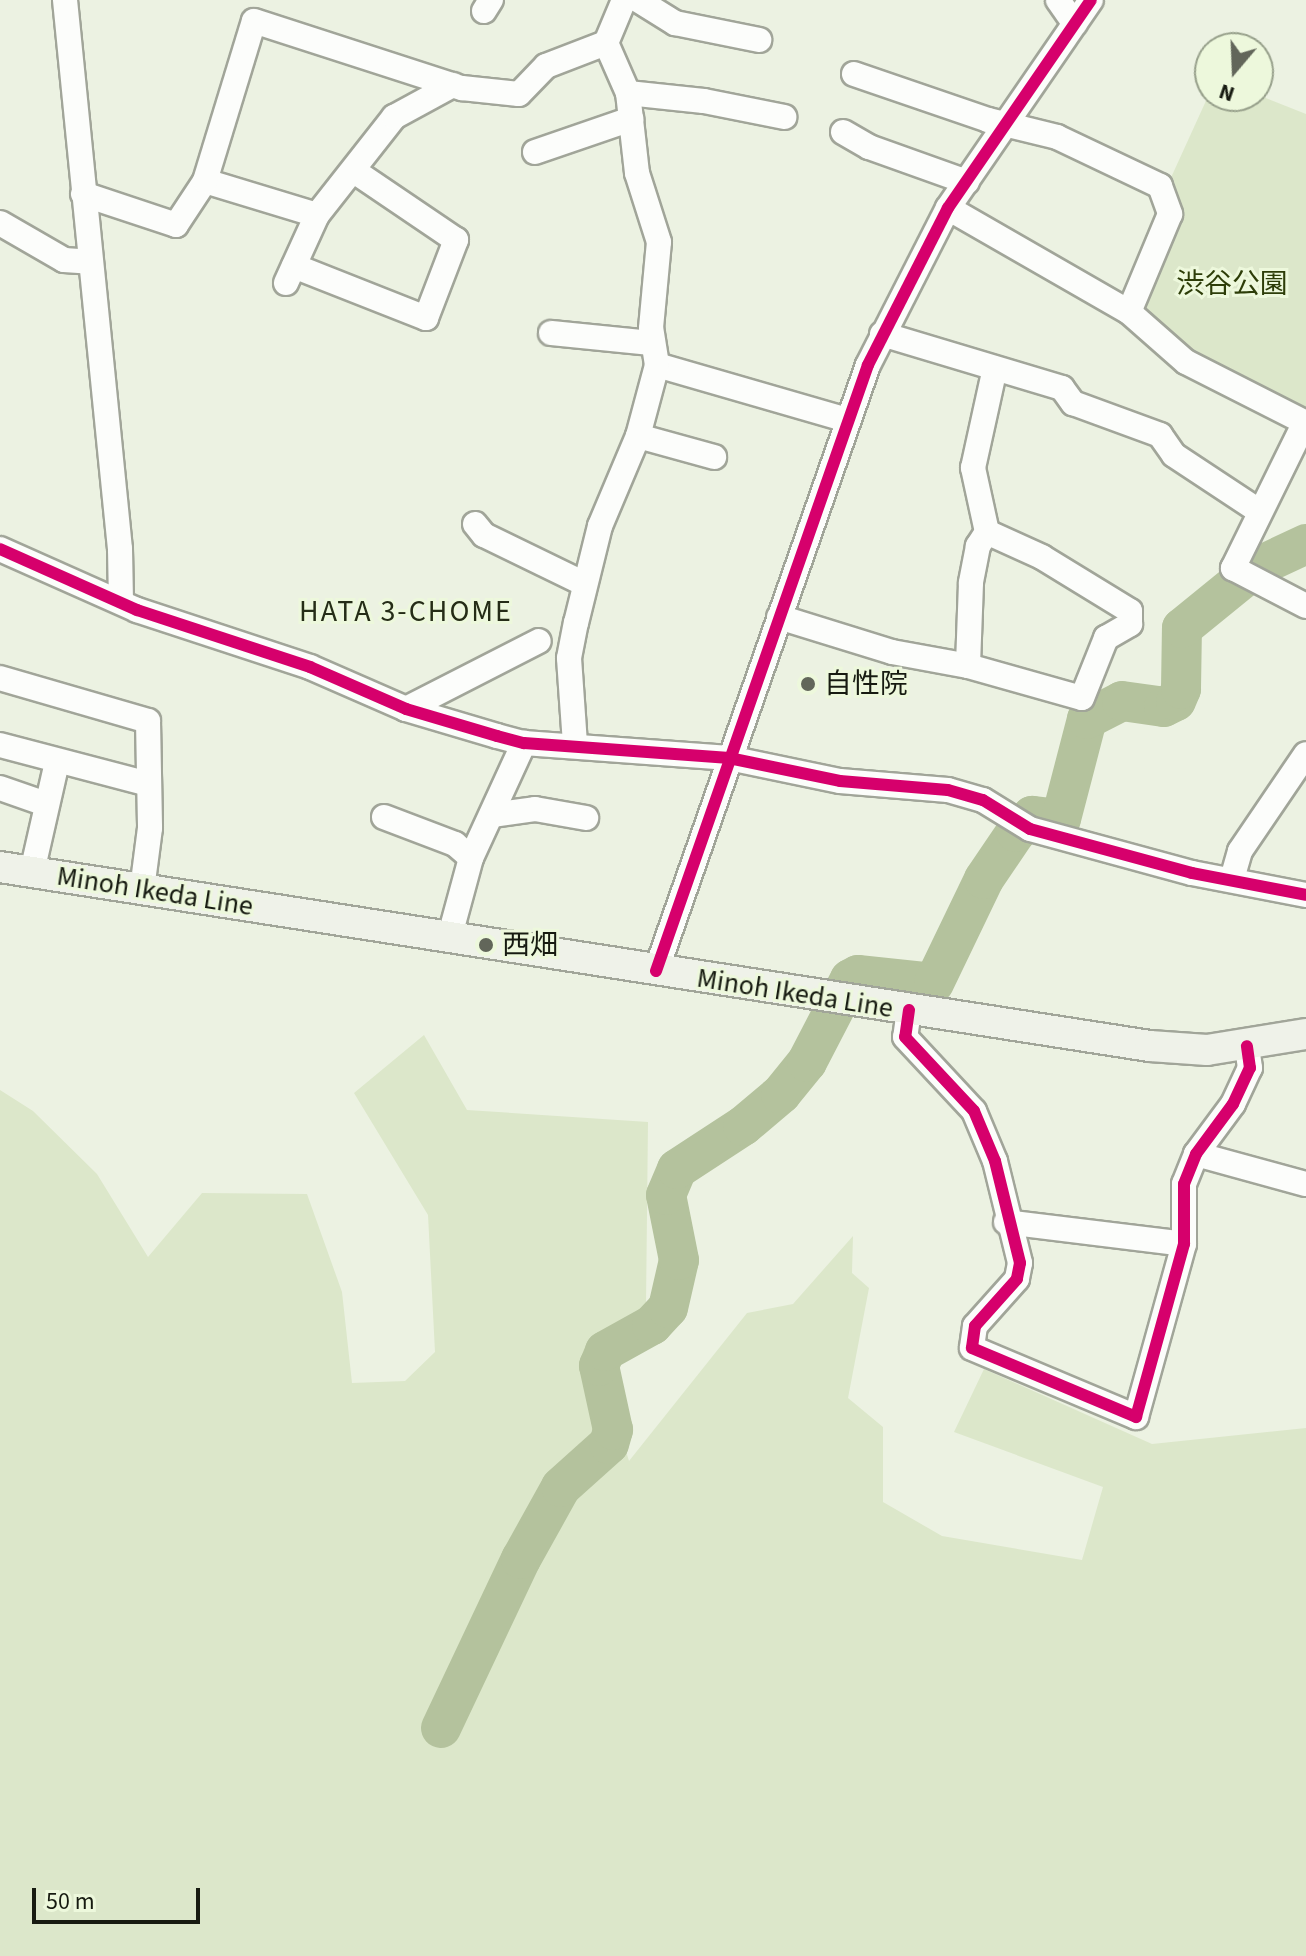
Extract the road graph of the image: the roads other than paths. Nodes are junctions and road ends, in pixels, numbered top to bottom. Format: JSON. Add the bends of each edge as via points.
{"nodes":[{"id":1,"x":65,"y":0,"type":"edge"},
{"id":2,"x":624,"y":0,"type":"edge"},
{"id":3,"x":638,"y":0,"type":"edge"},
{"id":4,"x":1058,"y":0,"type":"edge"},
{"id":5,"x":1091,"y":0,"type":"edge"},
{"id":6,"x":1075,"y":24,"type":"junction"},
{"id":7,"x":759,"y":40,"type":"dead end"},
{"id":8,"x":606,"y":43,"type":"junction"},
{"id":9,"x":854,"y":74,"type":"dead end"},
{"id":10,"x":453,"y":85,"type":"junction"},
{"id":11,"x":628,"y":93,"type":"junction"},
{"id":12,"x":784,"y":117,"type":"dead end"},
{"id":13,"x":631,"y":119,"type":"junction"},
{"id":14,"x":1008,"y":124,"type":"junction"},
{"id":15,"x":843,"y":132,"type":"dead end"},
{"id":16,"x":535,"y":152,"type":"dead end"},
{"id":17,"x":354,"y":171,"type":"junction"},
{"id":18,"x":205,"y":181,"type":"junction"},
{"id":19,"x":967,"y":182,"type":"junction"},
{"id":20,"x":83,"y":194,"type":"junction"},
{"id":21,"x":948,"y":208,"type":"junction"},
{"id":22,"x":317,"y":215,"type":"junction"},
{"id":23,"x":0,"y":223,"type":"edge"},
{"id":24,"x":90,"y":262,"type":"junction"},
{"id":25,"x":1129,"y":312,"type":"junction"},
{"id":26,"x":551,"y":333,"type":"dead end"},
{"id":27,"x":882,"y":334,"type":"junction"},
{"id":28,"x":655,"y":354,"type":"junction"},
{"id":29,"x":995,"y":368,"type":"junction"},
{"id":30,"x":848,"y":420,"type":"junction"},
{"id":31,"x":1305,"y":424,"type":"edge"},
{"id":32,"x":638,"y":436,"type":"junction"},
{"id":33,"x":714,"y":457,"type":"dead end"},
{"id":34,"x":1260,"y":512,"type":"junction"},
{"id":35,"x":475,"y":524,"type":"dead end"},
{"id":36,"x":987,"y":532,"type":"junction"},
{"id":37,"x":0,"y":549,"type":"edge"},
{"id":38,"x":585,"y":584,"type":"junction"},
{"id":39,"x":121,"y":600,"type":"junction"},
{"id":40,"x":1306,"y":606,"type":"edge"},
{"id":41,"x":779,"y":617,"type":"junction"},
{"id":42,"x":539,"y":641,"type":"dead end"},
{"id":43,"x":968,"y":666,"type":"junction"},
{"id":44,"x":0,"y":678,"type":"edge"},
{"id":45,"x":406,"y":709,"type":"junction"},
{"id":46,"x":524,"y":743,"type":"junction"},
{"id":47,"x":575,"y":744,"type":"junction"},
{"id":48,"x":0,"y":745,"type":"edge"},
{"id":49,"x":1306,"y":754,"type":"edge"},
{"id":50,"x":729,"y":758,"type":"junction"},
{"id":51,"x":57,"y":762,"type":"junction"},
{"id":52,"x":149,"y":784,"type":"junction"},
{"id":53,"x":0,"y":788,"type":"edge"},
{"id":54,"x":46,"y":804,"type":"junction"},
{"id":55,"x":492,"y":815,"type":"junction"},
{"id":56,"x":384,"y":817,"type":"dead end"},
{"id":57,"x":572,"y":822,"type":"dead end"},
{"id":58,"x":471,"y":858,"type":"junction"},
{"id":59,"x":0,"y":867,"type":"edge"},
{"id":60,"x":32,"y":872,"type":"junction"},
{"id":61,"x":1232,"y":879,"type":"junction"},
{"id":62,"x":142,"y":890,"type":"junction"},
{"id":63,"x":1306,"y":895,"type":"edge"},
{"id":64,"x":449,"y":939,"type":"junction"},
{"id":65,"x":656,"y":971,"type":"junction"},
{"id":66,"x":902,"y":1010,"type":"junction"},
{"id":67,"x":1305,"y":1035,"type":"edge"},
{"id":68,"x":1247,"y":1046,"type":"junction"},
{"id":69,"x":1196,"y":1154,"type":"junction"},
{"id":70,"x":1306,"y":1184,"type":"edge"},
{"id":71,"x":1006,"y":1222,"type":"junction"},
{"id":72,"x":1184,"y":1244,"type":"junction"}],
"edges":[{"from":1,"to":20,"type":"street"},
{"from":2,"to":8,"type":"street"},
{"from":3,"to":7,"type":"street","via":[[714,41]]},
{"from":4,"to":6,"type":"street"},
{"from":5,"to":6,"type":"street"},
{"from":6,"to":14,"type":"street"},
{"from":8,"to":10,"type":"street","via":[[546,66],[519,94]]},
{"from":8,"to":11,"type":"street"},
{"from":9,"to":14,"type":"street"},
{"from":10,"to":17,"type":"street","via":[[394,117]]},
{"from":10,"to":18,"type":"street","via":[[254,21]]},
{"from":11,"to":12,"type":"street"},
{"from":11,"to":13,"type":"street"},
{"from":13,"to":16,"type":"street"},
{"from":13,"to":28,"type":"street","via":[[637,173],[659,242]]},
{"from":14,"to":19,"type":"street"},
{"from":14,"to":25,"type":"street","via":[[1057,137],[1160,186],[1170,214]]},
{"from":15,"to":19,"type":"street","via":[[869,147]]},
{"from":17,"to":22,"type":"street"},
{"from":17,"to":22,"type":"street","via":[[456,240],[426,318],[290,275]]},
{"from":18,"to":20,"type":"street","via":[[176,225]]},
{"from":18,"to":22,"type":"street"},
{"from":19,"to":21,"type":"street"},
{"from":20,"to":24,"type":"street"},
{"from":21,"to":25,"type":"street"},
{"from":21,"to":27,"type":"street"},
{"from":23,"to":24,"type":"street","via":[[64,260]]},
{"from":24,"to":39,"type":"street"},
{"from":25,"to":31,"type":"street","via":[[1186,362]]},
{"from":26,"to":28,"type":"street"},
{"from":27,"to":29,"type":"street"},
{"from":27,"to":30,"type":"street"},
{"from":28,"to":30,"type":"street"},
{"from":28,"to":32,"type":"street"},
{"from":29,"to":34,"type":"street","via":[[1062,388],[1073,403],[1160,435],[1174,455]]},
{"from":29,"to":36,"type":"street","via":[[973,468]]},
{"from":30,"to":41,"type":"street"},
{"from":31,"to":34,"type":"street"},
{"from":32,"to":33,"type":"street"},
{"from":32,"to":38,"type":"street","via":[[600,526]]},
{"from":34,"to":40,"type":"street","via":[[1233,568]]},
{"from":35,"to":38,"type":"street","via":[[484,535]]},
{"from":36,"to":43,"type":"street","via":[[978,546],[971,583]]},
{"from":36,"to":43,"type":"street","via":[[1042,557],[1130,611],[1130,624],[1106,638],[1082,698]]},
{"from":37,"to":39,"type":"street"},
{"from":38,"to":47,"type":"street","via":[[569,658]]},
{"from":39,"to":45,"type":"street","via":[[195,631],[310,667]]},
{"from":41,"to":43,"type":"street","via":[[892,652]]},
{"from":41,"to":50,"type":"street"},
{"from":42,"to":45,"type":"street"},
{"from":44,"to":52,"type":"street","via":[[148,721]]},
{"from":45,"to":46,"type":"street"},
{"from":46,"to":47,"type":"street"},
{"from":46,"to":55,"type":"street"},
{"from":47,"to":50,"type":"street"},
{"from":48,"to":51,"type":"street"},
{"from":49,"to":61,"type":"street","via":[[1240,851]]},
{"from":50,"to":61,"type":"street","via":[[755,767],[948,790],[983,800],[1030,829]]},
{"from":50,"to":65,"type":"street"},
{"from":51,"to":52,"type":"street"},
{"from":51,"to":54,"type":"street"},
{"from":52,"to":62,"type":"street"},
{"from":53,"to":54,"type":"street"},
{"from":54,"to":60,"type":"street"},
{"from":55,"to":57,"type":"street","via":[[535,809]]},
{"from":55,"to":58,"type":"street"},
{"from":56,"to":58,"type":"street","via":[[455,844]]},
{"from":58,"to":64,"type":"street"},
{"from":59,"to":60,"type":"main road","name":"Minoh Ikeda Line"},
{"from":60,"to":62,"type":"main road","name":"Minoh Ikeda Line"},
{"from":61,"to":63,"type":"street"},
{"from":62,"to":64,"type":"main road","name":"Minoh Ikeda Line"},
{"from":64,"to":65,"type":"main road","name":"Minoh Ikeda Line"},
{"from":65,"to":66,"type":"main road","name":"Minoh Ikeda Line"},
{"from":66,"to":68,"type":"main road","name":"Minoh Ikeda Line","via":[[1150,1046]]},
{"from":66,"to":71,"type":"street","via":[[905,1037],[974,1111],[995,1161]]},
{"from":67,"to":68,"type":"main road","name":"Minoh Ikeda Line"},
{"from":68,"to":69,"type":"street","via":[[1250,1068],[1233,1104]]},
{"from":69,"to":70,"type":"street"},
{"from":69,"to":72,"type":"street","via":[[1184,1184]]},
{"from":71,"to":72,"type":"street"},
{"from":71,"to":72,"type":"street","via":[[1020,1263],[1017,1279],[975,1326],[972,1348],[1136,1417]]}]}
